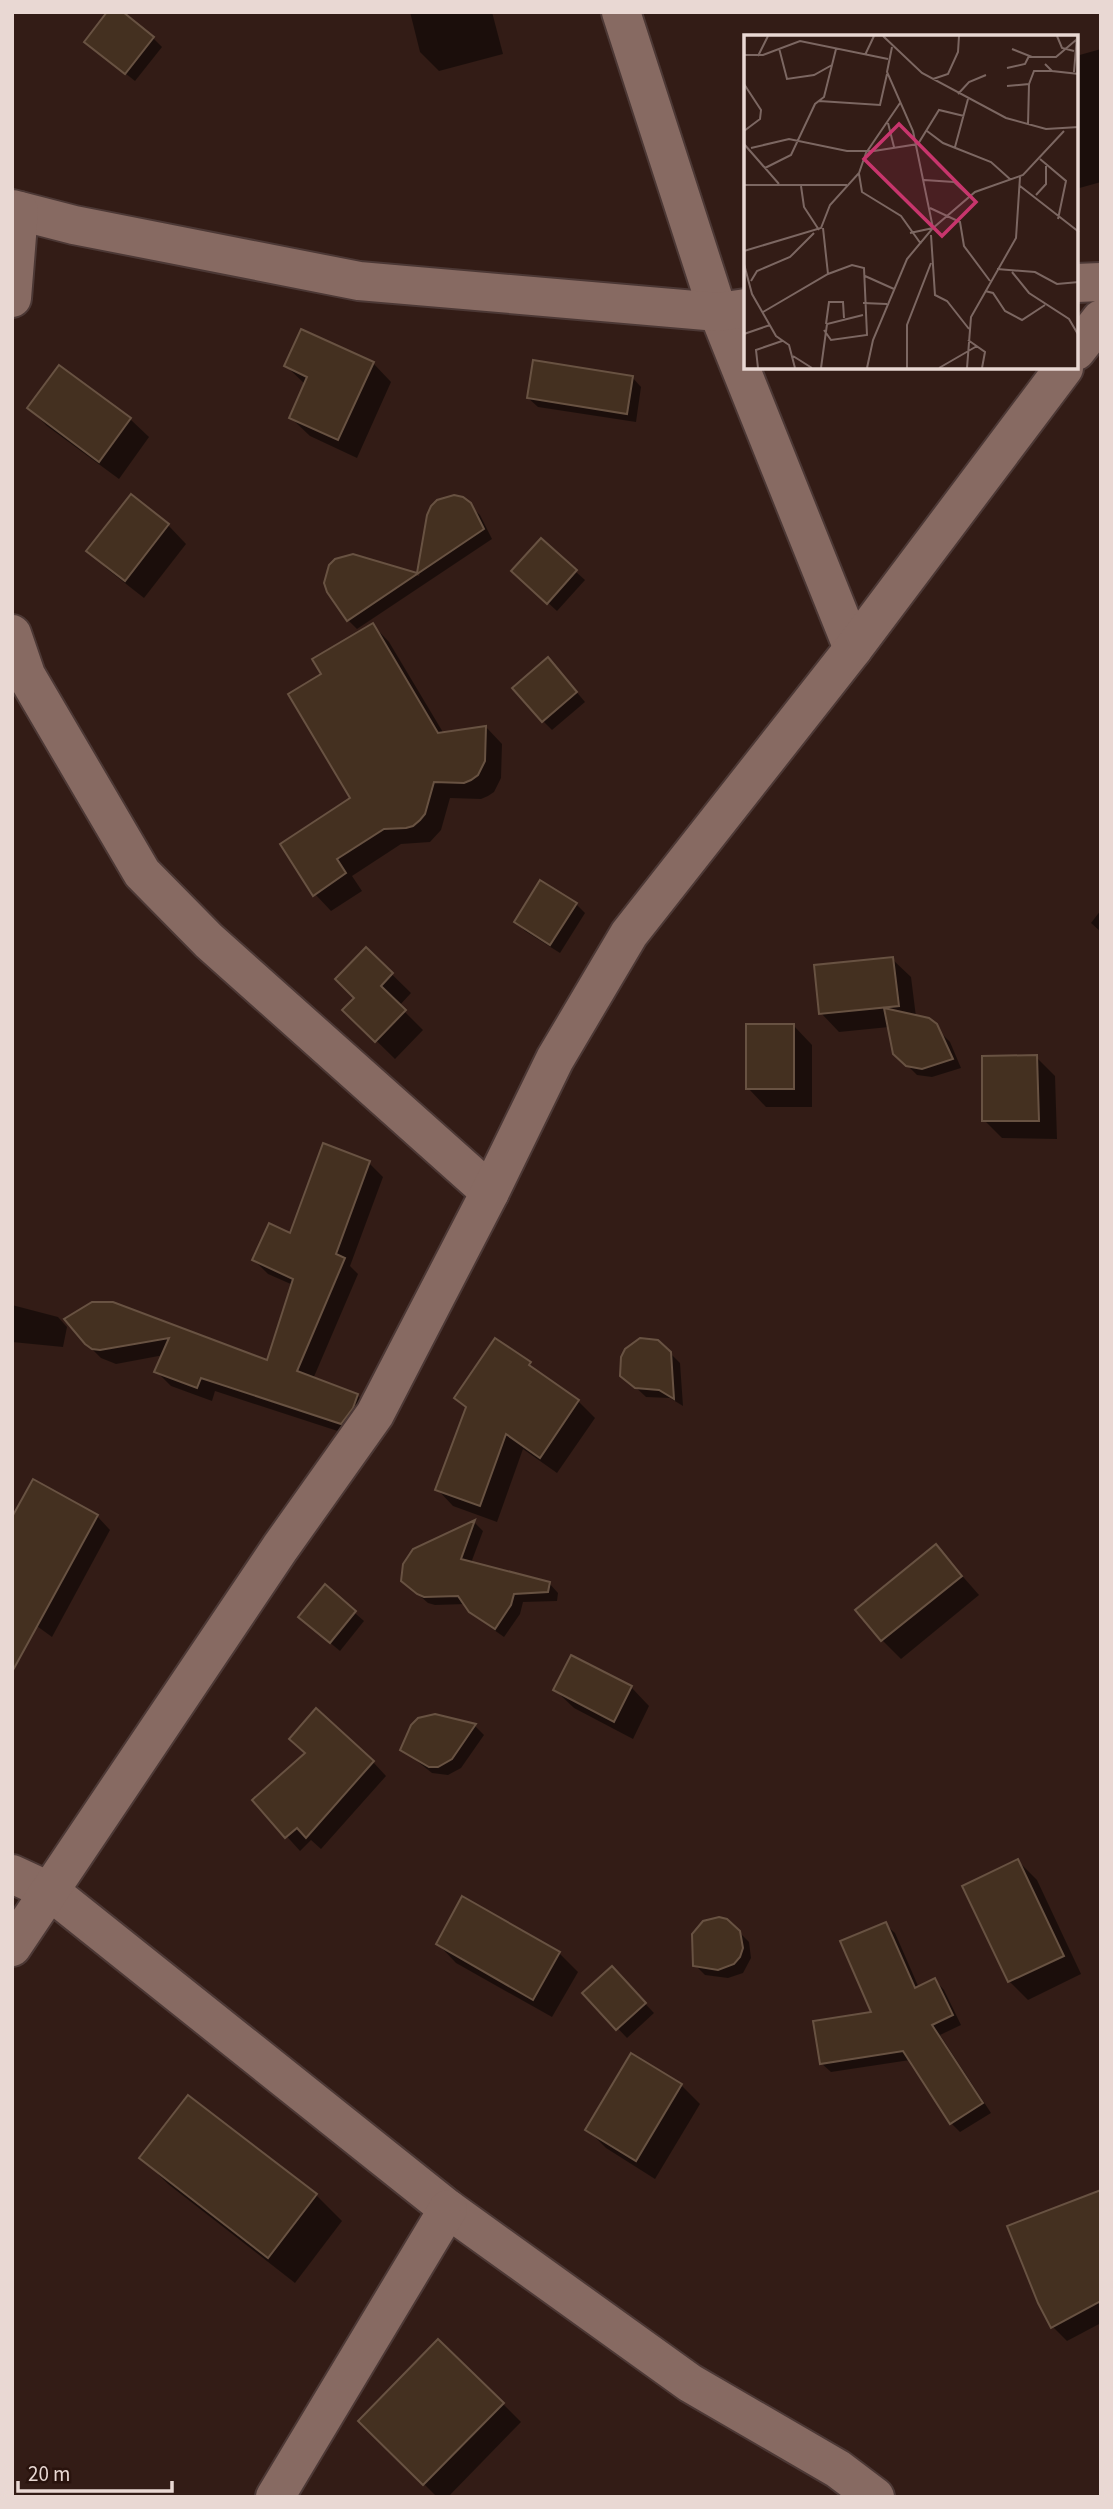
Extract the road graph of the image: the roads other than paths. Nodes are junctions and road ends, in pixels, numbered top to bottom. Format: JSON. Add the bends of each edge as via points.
{"nodes":[{"id":1,"x":621,"y":12,"type":"edge"},
{"id":2,"x":16,"y":210,"type":"edge"},
{"id":3,"x":1101,"y":282,"type":"edge"},
{"id":4,"x":1078,"y":283,"type":"edge"},
{"id":5,"x":12,"y":298,"type":"edge"},
{"id":6,"x":732,"y":310,"type":"edge"},
{"id":7,"x":1101,"y":319,"type":"edge"},
{"id":8,"x":744,"y":344,"type":"edge"},
{"id":9,"x":1078,"y":348,"type":"edge"},
{"id":10,"x":753,"y":369,"type":"edge"},
{"id":11,"x":1063,"y":369,"type":"edge"},
{"id":12,"x":12,"y":634,"type":"edge"},
{"id":13,"x":853,"y":649,"type":"junction"},
{"id":14,"x":490,"y":1192,"type":"junction"},
{"id":15,"x":12,"y":1874,"type":"edge"},
{"id":16,"x":51,"y":1892,"type":"junction"},
{"id":17,"x":12,"y":1947,"type":"edge"},
{"id":18,"x":447,"y":2209,"type":"junction"},
{"id":19,"x":275,"y":2497,"type":"edge"},
{"id":20,"x":875,"y":2497,"type":"edge"}],
"edges":[{"from":1,"to":6,"type":"street"},
{"from":2,"to":5,"type":"street"},
{"from":2,"to":6,"type":"street","via":[[359,281]]},
{"from":3,"to":4,"type":"street"},
{"from":6,"to":8,"type":"street"},
{"from":7,"to":9,"type":"street"},
{"from":10,"to":13,"type":"street"},
{"from":11,"to":13,"type":"street"},
{"from":12,"to":14,"type":"street","via":[[26,675],[142,873],[209,940]]},
{"from":13,"to":14,"type":"street","via":[[629,934],[555,1059]]},
{"from":14,"to":16,"type":"street","via":[[375,1414]]},
{"from":15,"to":16,"type":"street"},
{"from":16,"to":17,"type":"street"},
{"from":16,"to":18,"type":"street"},
{"from":18,"to":19,"type":"street"},
{"from":18,"to":20,"type":"street","via":[[690,2383],[838,2469]]}]}
